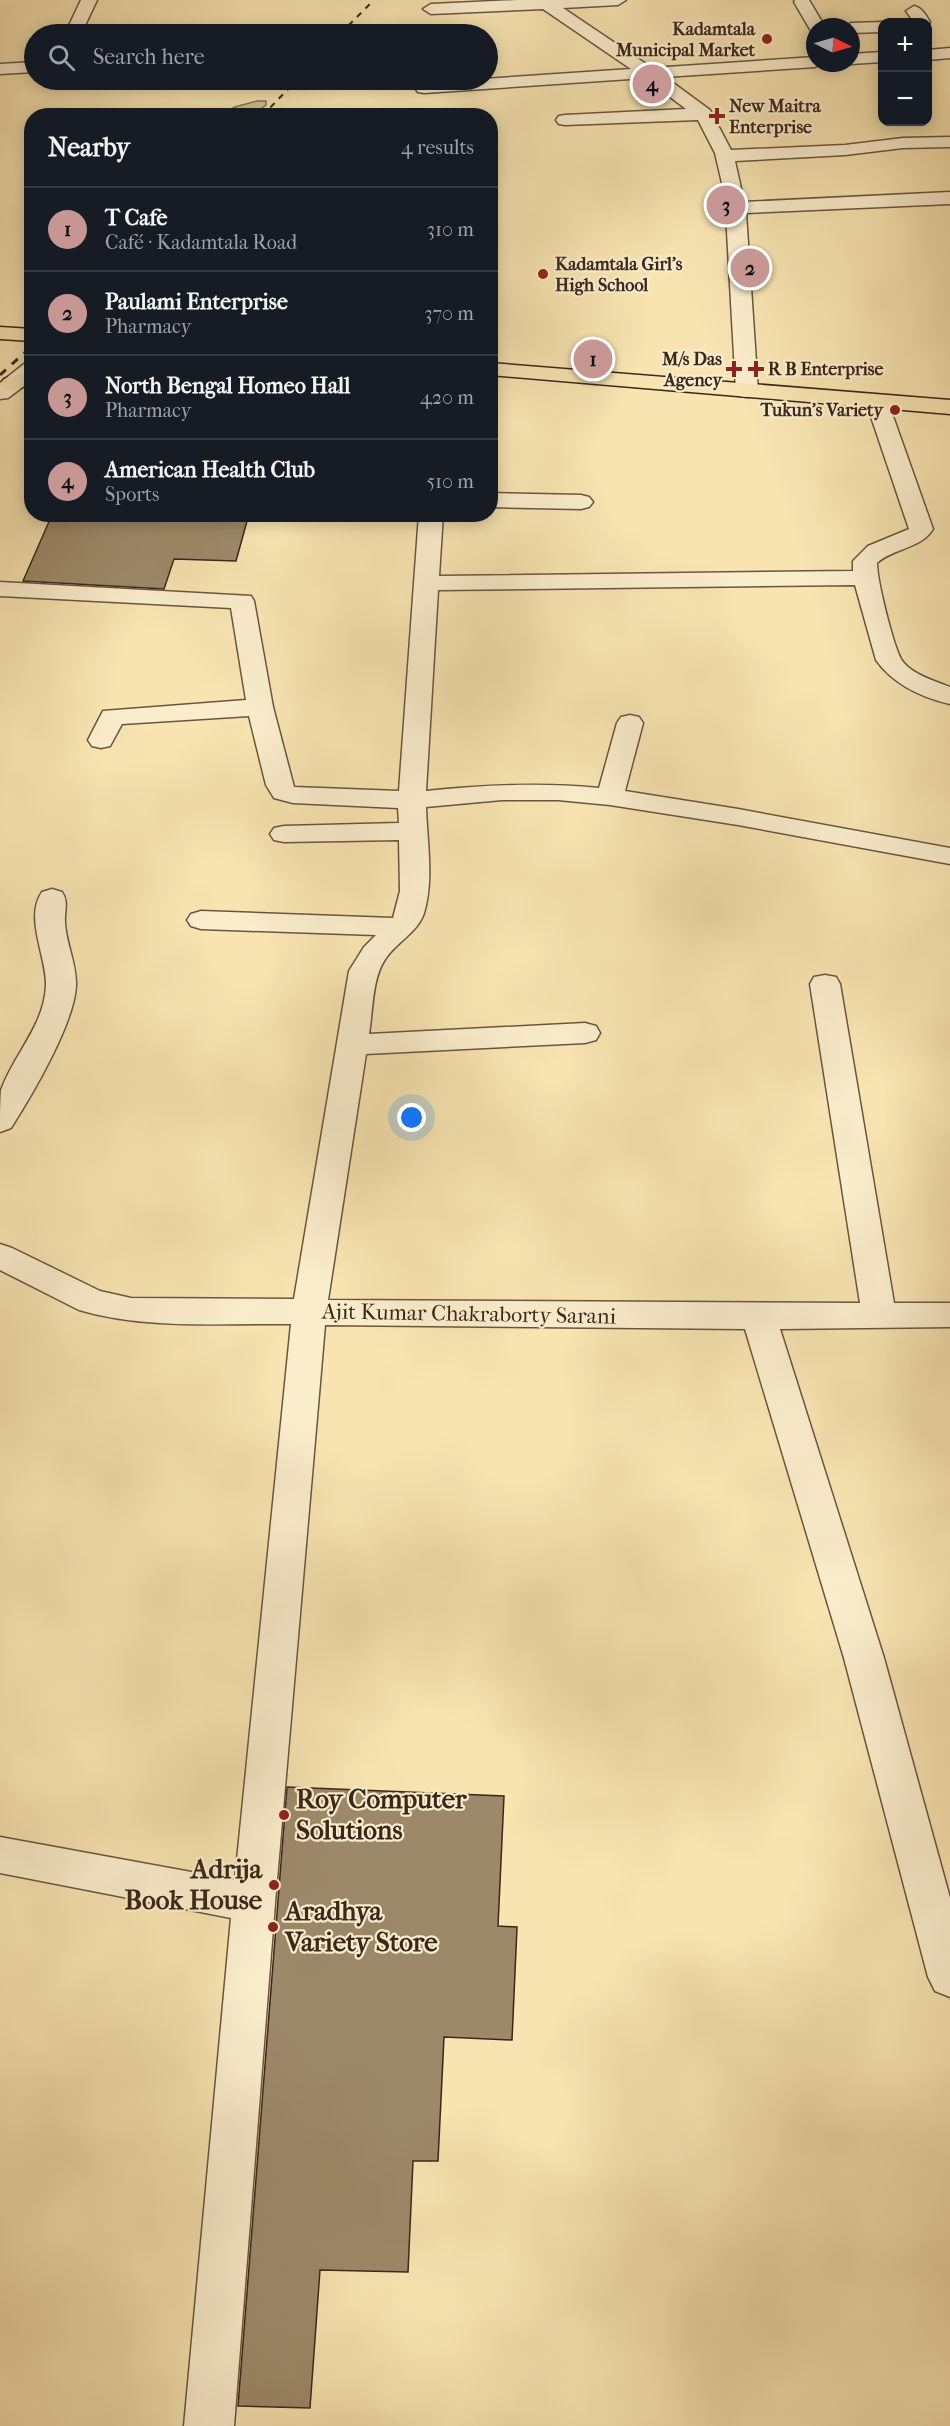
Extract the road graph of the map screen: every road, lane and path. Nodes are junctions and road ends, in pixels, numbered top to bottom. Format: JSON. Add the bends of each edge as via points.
{"nodes":[{"id":1,"x":89,"y":0,"type":"edge"},
{"id":2,"x":618,"y":0,"type":"edge"},
{"id":3,"x":543,"y":2,"type":"edge"},
{"id":4,"x":802,"y":2,"type":"dead end"},
{"id":5,"x":431,"y":9,"type":"dead end"},
{"id":6,"x":812,"y":18,"type":"edge"},
{"id":7,"x":78,"y":24,"type":"edge"},
{"id":8,"x":878,"y":27,"type":"edge"},
{"id":9,"x":860,"y":28,"type":"edge"},
{"id":10,"x":934,"y":42,"type":"edge"},
{"id":11,"x":878,"y":44,"type":"edge"},
{"id":12,"x":860,"y":45,"type":"edge"},
{"id":13,"x":950,"y":53,"type":"edge"},
{"id":14,"x":878,"y":57,"type":"edge"},
{"id":15,"x":860,"y":58,"type":"edge"},
{"id":16,"x":806,"y":63,"type":"edge"},
{"id":17,"x":24,"y":68,"type":"edge"},
{"id":18,"x":0,"y":69,"type":"edge"},
{"id":19,"x":647,"y":72,"type":"junction"},
{"id":20,"x":498,"y":83,"type":"edge"},
{"id":21,"x":704,"y":114,"type":"junction"},
{"id":22,"x":565,"y":120,"type":"dead end"},
{"id":23,"x":950,"y":142,"type":"edge"},
{"id":24,"x":723,"y":156,"type":"junction"},
{"id":25,"x":950,"y":198,"type":"edge"},
{"id":26,"x":737,"y":208,"type":"junction"},
{"id":27,"x":2,"y":335,"type":"edge"},
{"id":28,"x":24,"y":335,"type":"edge"},
{"id":29,"x":498,"y":370,"type":"edge"},
{"id":30,"x":747,"y":391,"type":"junction"},
{"id":31,"x":877,"y":402,"type":"junction"},
{"id":32,"x":950,"y":407,"type":"edge"},
{"id":33,"x":498,"y":501,"type":"edge"},
{"id":34,"x":581,"y":502,"type":"dead end"},
{"id":35,"x":430,"y":522,"type":"edge"},
{"id":36,"x":865,"y":578,"type":"junction"},
{"id":37,"x":427,"y":584,"type":"junction"},
{"id":38,"x":0,"y":589,"type":"edge"},
{"id":39,"x":950,"y":696,"type":"edge"},
{"id":40,"x":261,"y":706,"type":"junction"},
{"id":41,"x":630,"y":723,"type":"dead end"},
{"id":42,"x":101,"y":740,"type":"dead end"},
{"id":43,"x":610,"y":797,"type":"junction"},
{"id":44,"x":412,"y":816,"type":"junction"},
{"id":45,"x":284,"y":834,"type":"dead end"},
{"id":46,"x":950,"y":856,"type":"edge"},
{"id":47,"x":52,"y":898,"type":"dead end"},
{"id":48,"x":201,"y":920,"type":"dead end"},
{"id":49,"x":401,"y":927,"type":"junction"},
{"id":50,"x":825,"y":984,"type":"dead end"},
{"id":51,"x":585,"y":1033,"type":"dead end"},
{"id":52,"x":352,"y":1045,"type":"junction"},
{"id":53,"x":0,"y":1121,"type":"edge"},
{"id":54,"x":0,"y":1256,"type":"edge"},
{"id":55,"x":309,"y":1311,"type":"junction"},
{"id":56,"x":950,"y":1315,"type":"edge"},
{"id":57,"x":879,"y":1316,"type":"junction"},
{"id":58,"x":759,"y":1317,"type":"junction"},
{"id":59,"x":0,"y":1855,"type":"edge"},
{"id":60,"x":939,"y":1893,"type":"edge"},
{"id":61,"x":254,"y":1903,"type":"junction"},
{"id":62,"x":950,"y":1977,"type":"edge"},
{"id":63,"x":209,"y":2426,"type":"edge"}],
"edges":[{"from":1,"to":7,"type":"street"},
{"from":2,"to":3,"type":"street"},
{"from":3,"to":5,"type":"street"},
{"from":3,"to":19,"type":"street"},
{"from":4,"to":6,"type":"street"},
{"from":8,"to":9,"type":"street"},
{"from":10,"to":13,"type":"street"},
{"from":11,"to":12,"type":"street"},
{"from":14,"to":15,"type":"street"},
{"from":16,"to":19,"type":"street"},
{"from":17,"to":18,"type":"street"},
{"from":19,"to":20,"type":"street"},
{"from":19,"to":21,"type":"street"},
{"from":21,"to":22,"type":"street"},
{"from":21,"to":24,"type":"street"},
{"from":23,"to":24,"type":"street"},
{"from":24,"to":26,"type":"street"},
{"from":25,"to":26,"type":"street"},
{"from":26,"to":30,"type":"street"},
{"from":27,"to":28,"type":"main road"},
{"from":29,"to":30,"type":"main road"},
{"from":30,"to":31,"type":"main road"},
{"from":31,"to":32,"type":"main road"},
{"from":31,"to":36,"type":"street","via":[[921,530],[870,555],[865,561]]},
{"from":33,"to":34,"type":"street"},
{"from":35,"to":37,"type":"street"},
{"from":36,"to":37,"type":"street"},
{"from":36,"to":39,"type":"street","via":[[889,660],[914,683]]},
{"from":37,"to":44,"type":"street"},
{"from":38,"to":40,"type":"street","via":[[242,601]]},
{"from":40,"to":42,"type":"street","via":[[112,717]]},
{"from":40,"to":44,"type":"street","via":[[284,792]]},
{"from":41,"to":43,"type":"street"},
{"from":43,"to":44,"type":"street","via":[[532,791]]},
{"from":43,"to":46,"type":"street"},
{"from":44,"to":45,"type":"street"},
{"from":44,"to":49,"type":"street","via":[[414,891],[409,915]]},
{"from":47,"to":53,"type":"street","via":[[50,923],[61,987],[52,1025]]},
{"from":48,"to":49,"type":"street"},
{"from":49,"to":52,"type":"street","via":[[374,953],[364,971]]},
{"from":50,"to":57,"type":"street"},
{"from":51,"to":52,"type":"street"},
{"from":52,"to":55,"type":"street"},
{"from":54,"to":55,"type":"street","name":"Ajit Kumar Chakraborty Sarani","via":[[91,1301],[116,1308]]},
{"from":55,"to":58,"type":"street","name":"Ajit Kumar Chakraborty Sarani"},
{"from":55,"to":61,"type":"street"},
{"from":56,"to":57,"type":"street","name":"Ajit Kumar Chakraborty Sarani"},
{"from":57,"to":58,"type":"street","name":"Ajit Kumar Chakraborty Sarani"},
{"from":58,"to":60,"type":"street"},
{"from":59,"to":61,"type":"street"},
{"from":60,"to":62,"type":"street"},
{"from":61,"to":63,"type":"street"}]}
